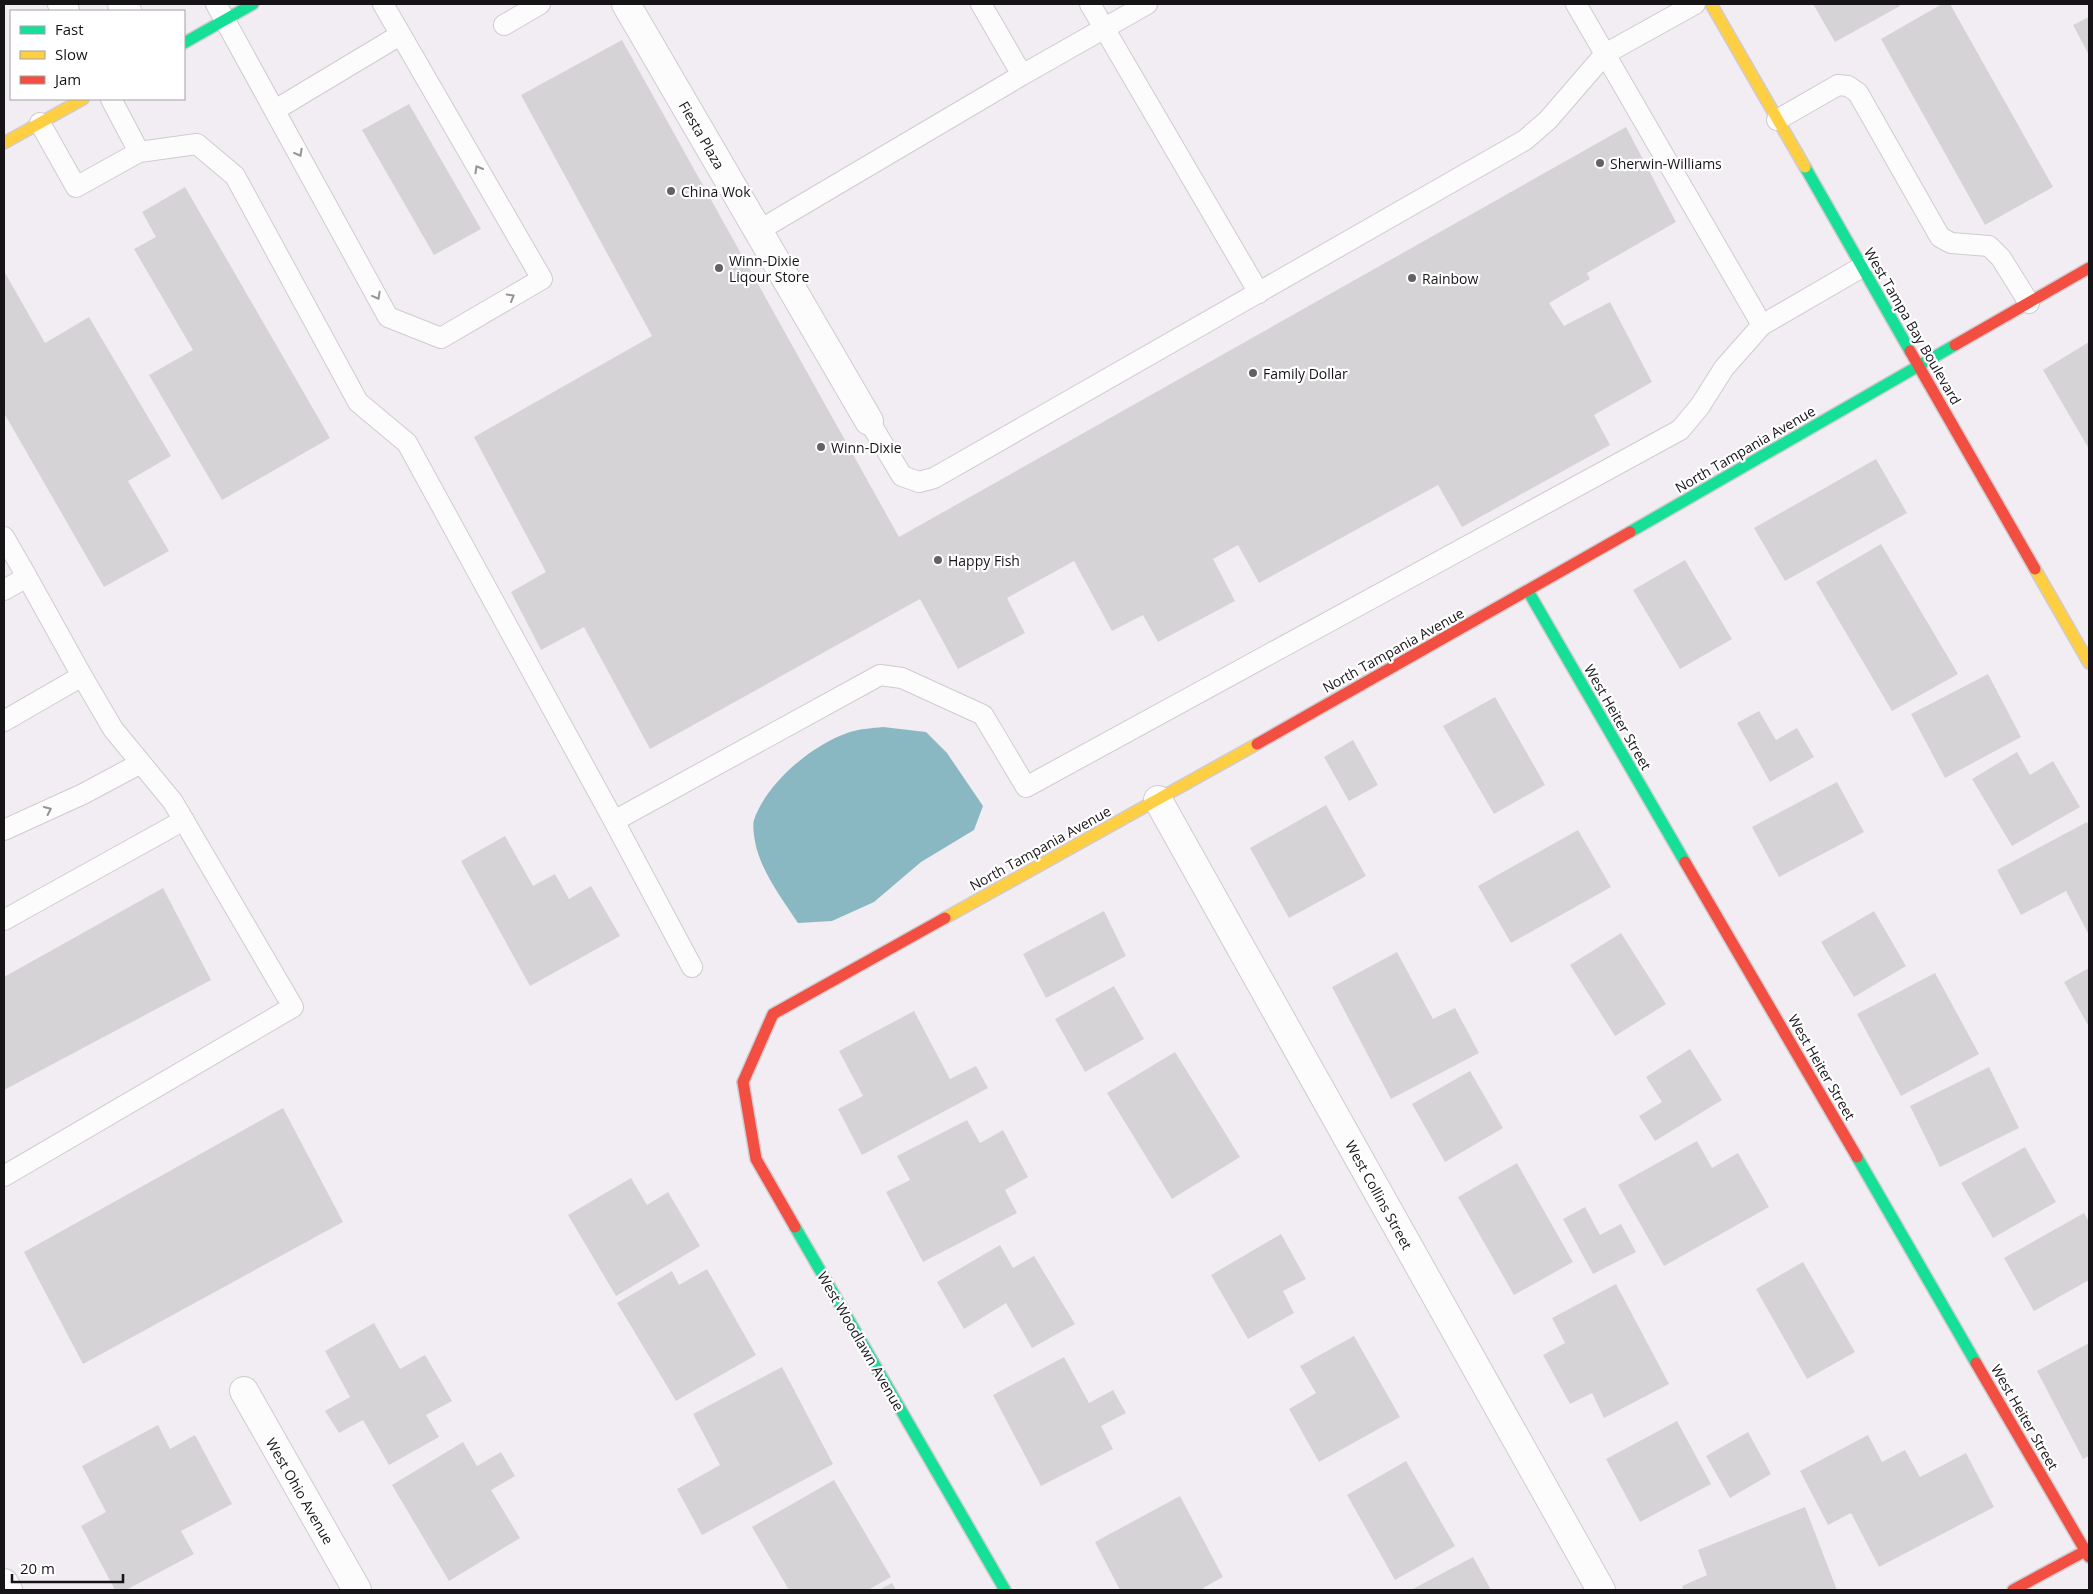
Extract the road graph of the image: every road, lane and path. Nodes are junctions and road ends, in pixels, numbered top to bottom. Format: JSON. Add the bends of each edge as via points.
{"nodes":[{"id":1,"x":253,"y":4,"type":"edge"},
{"id":2,"x":383,"y":4,"type":"edge"},
{"id":3,"x":540,"y":4,"type":"edge"},
{"id":4,"x":626,"y":4,"type":"edge"},
{"id":5,"x":981,"y":4,"type":"edge"},
{"id":6,"x":1090,"y":4,"type":"edge"},
{"id":7,"x":1147,"y":4,"type":"edge"},
{"id":8,"x":1576,"y":4,"type":"edge"},
{"id":9,"x":1696,"y":4,"type":"edge"},
{"id":10,"x":1710,"y":4,"type":"edge"},
{"id":11,"x":221,"y":11,"type":"edge"},
{"id":12,"x":504,"y":25,"type":"dead end"},
{"id":13,"x":1104,"y":28,"type":"junction"},
{"id":14,"x":400,"y":35,"type":"junction"},
{"id":15,"x":185,"y":42,"type":"edge"},
{"id":16,"x":1605,"y":54,"type":"junction"},
{"id":17,"x":1022,"y":76,"type":"junction"},
{"id":18,"x":81,"y":100,"type":"edge"},
{"id":19,"x":112,"y":100,"type":"edge"},
{"id":20,"x":275,"y":110,"type":"junction"},
{"id":21,"x":1777,"y":120,"type":"junction"},
{"id":22,"x":40,"y":123,"type":"junction"},
{"id":23,"x":4,"y":143,"type":"edge"},
{"id":24,"x":139,"y":152,"type":"junction"},
{"id":25,"x":758,"y":230,"type":"junction"},
{"id":26,"x":1862,"y":267,"type":"junction"},
{"id":27,"x":2089,"y":268,"type":"edge"},
{"id":28,"x":1259,"y":293,"type":"junction"},
{"id":29,"x":2029,"y":303,"type":"junction"},
{"id":30,"x":1762,"y":325,"type":"junction"},
{"id":31,"x":1919,"y":367,"type":"junction"},
{"id":32,"x":869,"y":421,"type":"joint"},
{"id":33,"x":4,"y":537,"type":"edge"},
{"id":34,"x":27,"y":576,"type":"junction"},
{"id":35,"x":4,"y":590,"type":"edge"},
{"id":36,"x":1528,"y":591,"type":"junction"},
{"id":37,"x":2089,"y":663,"type":"edge"},
{"id":38,"x":82,"y":676,"type":"junction"},
{"id":39,"x":4,"y":721,"type":"edge"},
{"id":40,"x":141,"y":763,"type":"junction"},
{"id":41,"x":1158,"y":800,"type":"junction"},
{"id":42,"x":184,"y":820,"type":"junction"},
{"id":43,"x":614,"y":821,"type":"junction"},
{"id":44,"x":4,"y":830,"type":"edge"},
{"id":45,"x":4,"y":920,"type":"edge"},
{"id":46,"x":692,"y":967,"type":"dead end"},
{"id":47,"x":742,"y":1082,"type":"joint"},
{"id":48,"x":4,"y":1176,"type":"edge"},
{"id":49,"x":244,"y":1391,"type":"dead end"},
{"id":50,"x":2088,"y":1552,"type":"edge"},
{"id":51,"x":4,"y":1583,"type":"edge"},
{"id":52,"x":8,"y":1590,"type":"edge"},
{"id":53,"x":357,"y":1590,"type":"edge"},
{"id":54,"x":1004,"y":1590,"type":"edge"},
{"id":55,"x":1601,"y":1590,"type":"edge"},
{"id":56,"x":2013,"y":1590,"type":"edge"}],
"edges":[{"from":1,"to":11,"type":"street"},
{"from":2,"to":14,"type":"lane"},
{"from":3,"to":12,"type":"lane"},
{"from":4,"to":25,"type":"street","name":"Fiesta Plaza"},
{"from":5,"to":17,"type":"lane"},
{"from":6,"to":13,"type":"lane"},
{"from":7,"to":13,"type":"lane"},
{"from":8,"to":16,"type":"lane"},
{"from":9,"to":16,"type":"lane"},
{"from":10,"to":21,"type":"street","name":"West Tampa Bay Boulevard"},
{"from":11,"to":15,"type":"street"},
{"from":11,"to":20,"type":"lane"},
{"from":13,"to":17,"type":"lane"},
{"from":13,"to":28,"type":"lane"},
{"from":14,"to":20,"type":"lane"},
{"from":20,"to":14,"type":"lane","one_way":true,"via":[[388,317],[441,338],[542,279]]},
{"from":16,"to":28,"type":"lane","via":[[1548,120],[1525,140]]},
{"from":16,"to":30,"type":"lane"},
{"from":17,"to":25,"type":"lane"},
{"from":18,"to":22,"type":"street"},
{"from":19,"to":24,"type":"lane"},
{"from":21,"to":26,"type":"street","name":"West Tampa Bay Boulevard"},
{"from":21,"to":29,"type":"lane","via":[[1838,85],[1848,86],[1858,93],[1940,237],[1951,243],[1989,246],[2001,258]]},
{"from":22,"to":23,"type":"street"},
{"from":22,"to":24,"type":"lane","via":[[76,187]]},
{"from":24,"to":43,"type":"lane","via":[[197,144],[235,176],[358,402],[407,443]]},
{"from":25,"to":32,"type":"street","name":"Fiesta Plaza"},
{"from":26,"to":30,"type":"lane"},
{"from":26,"to":31,"type":"street","name":"West Tampa Bay Boulevard"},
{"from":27,"to":29,"type":"street","name":"North Tampania Avenue"},
{"from":28,"to":32,"type":"lane","via":[[934,478],[919,482],[902,476]]},
{"from":29,"to":31,"type":"street","name":"North Tampania Avenue"},
{"from":30,"to":43,"type":"lane","via":[[1724,368],[1680,430],[1026,787],[983,716],[902,678],[880,675]]},
{"from":31,"to":36,"type":"street","name":"North Tampania Avenue"},
{"from":31,"to":37,"type":"street","name":"West Tampa Bay Boulevard"},
{"from":33,"to":34,"type":"lane"},
{"from":34,"to":35,"type":"lane"},
{"from":34,"to":38,"type":"lane"},
{"from":36,"to":41,"type":"street","name":"North Tampania Avenue"},
{"from":36,"to":50,"type":"street","name":"West Heiter Street"},
{"from":38,"to":39,"type":"lane"},
{"from":38,"to":40,"type":"lane","via":[[113,729]]},
{"from":40,"to":42,"type":"lane","via":[[174,802]]},
{"from":44,"to":40,"type":"lane","one_way":true,"via":[[84,794]]},
{"from":41,"to":47,"type":"street","name":"North Tampania Avenue","via":[[773,1014]]},
{"from":41,"to":55,"type":"street","name":"West Collins Street"},
{"from":42,"to":45,"type":"lane"},
{"from":42,"to":48,"type":"lane","via":[[293,1008]]},
{"from":43,"to":46,"type":"lane"},
{"from":47,"to":54,"type":"street","name":"West Woodlawn Avenue","via":[[756,1160]]},
{"from":49,"to":53,"type":"street","name":"West Ohio Avenue"},
{"from":50,"to":56,"type":"street"},
{"from":51,"to":52,"type":"street"}]}
